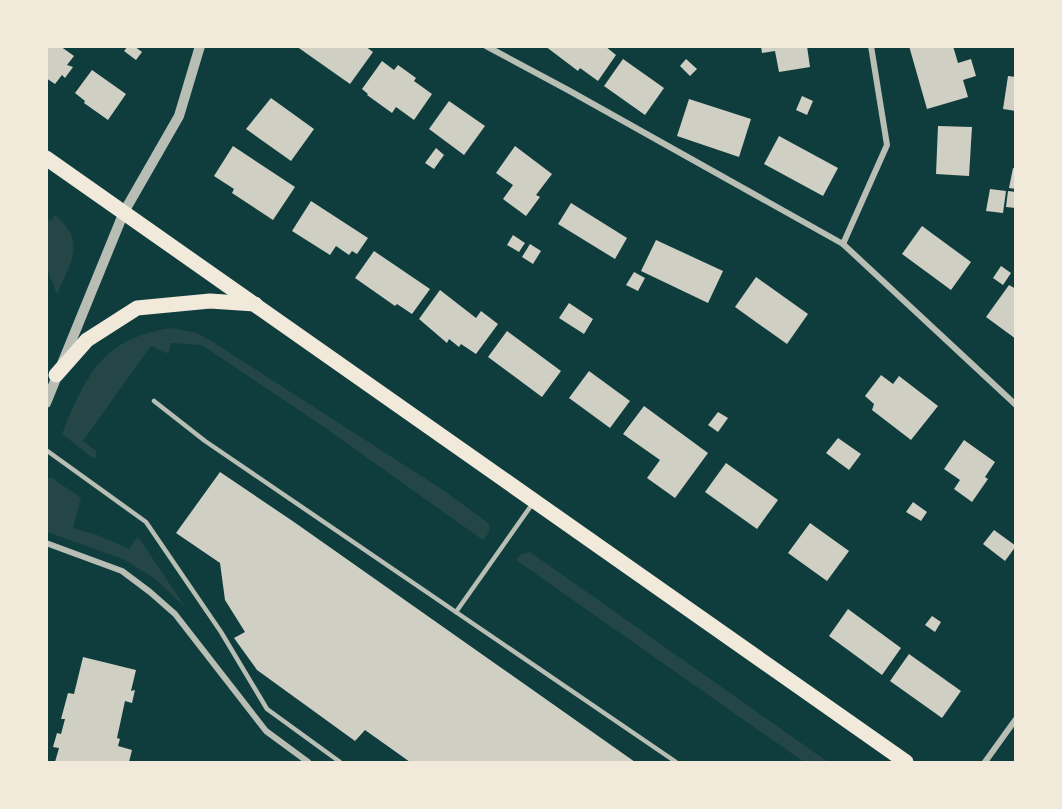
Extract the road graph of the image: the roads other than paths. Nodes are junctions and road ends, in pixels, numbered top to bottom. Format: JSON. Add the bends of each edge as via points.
{"nodes":[{"id":1,"x":200,"y":46,"type":"edge"},
{"id":2,"x":486,"y":46,"type":"edge"},
{"id":3,"x":871,"y":46,"type":"edge"},
{"id":4,"x":46,"y":158,"type":"edge"},
{"id":5,"x":124,"y":212,"type":"junction"},
{"id":6,"x":843,"y":244,"type":"junction"},
{"id":7,"x":255,"y":304,"type":"junction"},
{"id":8,"x":56,"y":375,"type":"junction"},
{"id":9,"x":154,"y":401,"type":"dead end"},
{"id":10,"x":46,"y":403,"type":"edge"},
{"id":11,"x":1016,"y":405,"type":"edge"},
{"id":12,"x":46,"y":450,"type":"edge"},
{"id":13,"x":534,"y":501,"type":"junction"},
{"id":14,"x":46,"y":543,"type":"edge"},
{"id":15,"x":456,"y":612,"type":"junction"},
{"id":16,"x":1016,"y":718,"type":"edge"},
{"id":17,"x":308,"y":762,"type":"edge"},
{"id":18,"x":340,"y":762,"type":"edge"},
{"id":19,"x":676,"y":762,"type":"edge"},
{"id":20,"x":906,"y":762,"type":"edge"},
{"id":21,"x":985,"y":762,"type":"edge"}],
"edges":[{"from":1,"to":5,"type":"street","via":[[179,116]]},
{"from":2,"to":6,"type":"street"},
{"from":3,"to":6,"type":"street","via":[[887,145]]},
{"from":4,"to":5,"type":"main road"},
{"from":5,"to":7,"type":"main road"},
{"from":5,"to":8,"type":"street"},
{"from":6,"to":11,"type":"street"},
{"from":7,"to":8,"type":"main road","via":[[210,301],[137,308],[87,340]]},
{"from":7,"to":13,"type":"main road"},
{"from":8,"to":10,"type":"street"},
{"from":9,"to":15,"type":"lane","via":[[205,441]]},
{"from":12,"to":18,"type":"lane","via":[[146,522],[221,632],[267,709]]},
{"from":13,"to":15,"type":"lane"},
{"from":13,"to":20,"type":"main road"},
{"from":14,"to":17,"type":"street","via":[[122,571],[150,592],[176,614],[266,731]]},
{"from":15,"to":19,"type":"lane"},
{"from":16,"to":21,"type":"street"}]}
